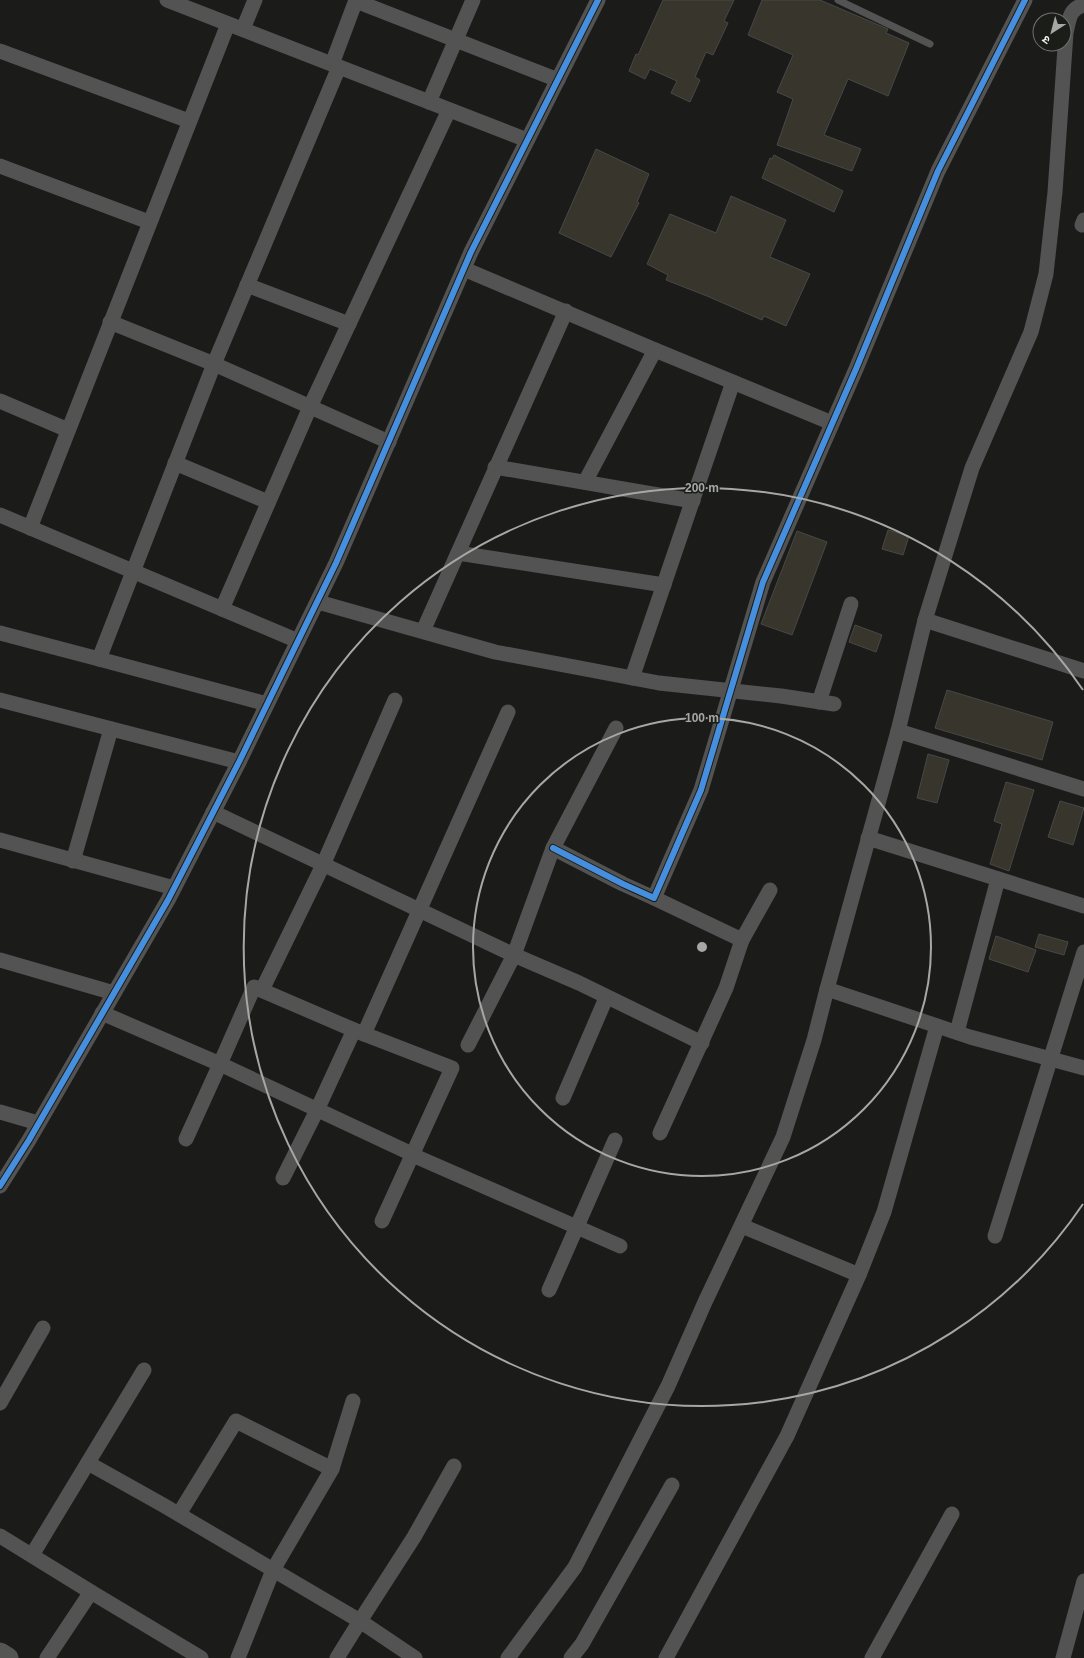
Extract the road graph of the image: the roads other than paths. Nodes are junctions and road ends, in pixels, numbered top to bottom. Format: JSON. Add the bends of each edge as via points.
{"nodes":[{"id":1,"x":166,"y":0,"type":"edge"},
{"id":2,"x":255,"y":0,"type":"edge"},
{"id":3,"x":356,"y":0,"type":"edge"},
{"id":4,"x":474,"y":0,"type":"edge"},
{"id":5,"x":598,"y":0,"type":"edge"},
{"id":6,"x":838,"y":0,"type":"edge"},
{"id":7,"x":1025,"y":0,"type":"edge"},
{"id":8,"x":1064,"y":0,"type":"edge"},
{"id":9,"x":1081,"y":6,"type":"edge"},
{"id":10,"x":228,"y":24,"type":"junction"},
{"id":11,"x":243,"y":29,"type":"junction"},
{"id":12,"x":456,"y":41,"type":"junction"},
{"id":13,"x":930,"y":44,"type":"dead end"},
{"id":14,"x":0,"y":51,"type":"edge"},
{"id":15,"x":336,"y":66,"type":"junction"},
{"id":16,"x":558,"y":80,"type":"junction"},
{"id":17,"x":430,"y":102,"type":"junction"},
{"id":18,"x":449,"y":110,"type":"junction"},
{"id":19,"x":189,"y":121,"type":"junction"},
{"id":20,"x":528,"y":140,"type":"junction"},
{"id":21,"x":0,"y":166,"type":"edge"},
{"id":22,"x":149,"y":222,"type":"junction"},
{"id":23,"x":464,"y":269,"type":"junction"},
{"id":24,"x":247,"y":285,"type":"junction"},
{"id":25,"x":566,"y":311,"type":"junction"},
{"id":26,"x":110,"y":322,"type":"junction"},
{"id":27,"x":349,"y":324,"type":"junction"},
{"id":28,"x":655,"y":350,"type":"junction"},
{"id":29,"x":214,"y":364,"type":"junction"},
{"id":30,"x":733,"y":382,"type":"junction"},
{"id":31,"x":0,"y":401,"type":"edge"},
{"id":32,"x":310,"y":407,"type":"junction"},
{"id":33,"x":832,"y":423,"type":"junction"},
{"id":34,"x":68,"y":430,"type":"junction"},
{"id":35,"x":389,"y":442,"type":"junction"},
{"id":36,"x":175,"y":463,"type":"junction"},
{"id":37,"x":495,"y":467,"type":"junction"},
{"id":38,"x":585,"y":482,"type":"junction"},
{"id":39,"x":693,"y":501,"type":"junction"},
{"id":40,"x":268,"y":502,"type":"junction"},
{"id":41,"x":0,"y":515,"type":"edge"},
{"id":42,"x":30,"y":528,"type":"junction"},
{"id":43,"x":458,"y":553,"type":"junction"},
{"id":44,"x":133,"y":571,"type":"junction"},
{"id":45,"x":664,"y":585,"type":"junction"},
{"id":46,"x":318,"y":602,"type":"junction"},
{"id":47,"x":851,"y":604,"type":"dead end"},
{"id":48,"x":222,"y":609,"type":"junction"},
{"id":49,"x":925,"y":620,"type":"junction"},
{"id":50,"x":422,"y":631,"type":"junction"},
{"id":51,"x":0,"y":633,"type":"edge"},
{"id":52,"x":298,"y":641,"type":"junction"},
{"id":53,"x":99,"y":659,"type":"junction"},
{"id":54,"x":1084,"y":671,"type":"edge"},
{"id":55,"x":632,"y":678,"type":"junction"},
{"id":56,"x":732,"y":690,"type":"junction"},
{"id":57,"x":0,"y":700,"type":"edge"},
{"id":58,"x":395,"y":700,"type":"dead end"},
{"id":59,"x":819,"y":702,"type":"junction"},
{"id":60,"x":267,"y":704,"type":"junction"},
{"id":61,"x":834,"y":704,"type":"dead end"},
{"id":62,"x":508,"y":712,"type":"dead end"},
{"id":63,"x":616,"y":728,"type":"dead end"},
{"id":64,"x":111,"y":729,"type":"junction"},
{"id":65,"x":898,"y":731,"type":"junction"},
{"id":66,"x":239,"y":762,"type":"junction"},
{"id":67,"x":1084,"y":789,"type":"edge"},
{"id":68,"x":213,"y":812,"type":"junction"},
{"id":69,"x":868,"y":838,"type":"junction"},
{"id":70,"x":0,"y":840,"type":"edge"},
{"id":71,"x":553,"y":848,"type":"junction"},
{"id":72,"x":73,"y":861,"type":"junction"},
{"id":73,"x":323,"y":865,"type":"junction"},
{"id":74,"x":998,"y":879,"type":"junction"},
{"id":75,"x":174,"y":888,"type":"junction"},
{"id":76,"x":770,"y":890,"type":"dead end"},
{"id":77,"x":654,"y":898,"type":"junction"},
{"id":78,"x":1084,"y":906,"type":"edge"},
{"id":79,"x":420,"y":910,"type":"junction"},
{"id":80,"x":742,"y":940,"type":"junction"},
{"id":81,"x":1084,"y":952,"type":"edge"},
{"id":82,"x":514,"y":955,"type":"junction"},
{"id":83,"x":0,"y":960,"type":"edge"},
{"id":84,"x":827,"y":989,"type":"junction"},
{"id":85,"x":262,"y":990,"type":"junction"},
{"id":86,"x":114,"y":993,"type":"junction"},
{"id":87,"x":606,"y":998,"type":"junction"},
{"id":88,"x":102,"y":1013,"type":"junction"},
{"id":89,"x":937,"y":1026,"type":"junction"},
{"id":90,"x":359,"y":1032,"type":"junction"},
{"id":91,"x":957,"y":1032,"type":"junction"},
{"id":92,"x":702,"y":1043,"type":"junction"},
{"id":93,"x":468,"y":1045,"type":"dead end"},
{"id":94,"x":1050,"y":1058,"type":"junction"},
{"id":95,"x":220,"y":1064,"type":"junction"},
{"id":96,"x":1084,"y":1068,"type":"edge"},
{"id":97,"x":563,"y":1098,"type":"dead end"},
{"id":98,"x":317,"y":1110,"type":"junction"},
{"id":99,"x":0,"y":1112,"type":"edge"},
{"id":100,"x":38,"y":1124,"type":"junction"},
{"id":101,"x":660,"y":1133,"type":"dead end"},
{"id":102,"x":186,"y":1139,"type":"dead end"},
{"id":103,"x":615,"y":1140,"type":"dead end"},
{"id":104,"x":412,"y":1154,"type":"junction"},
{"id":105,"x":282,"y":1178,"type":"dead end"},
{"id":106,"x":0,"y":1186,"type":"edge"},
{"id":107,"x":382,"y":1221,"type":"dead end"},
{"id":108,"x":742,"y":1226,"type":"junction"},
{"id":109,"x":578,"y":1227,"type":"junction"},
{"id":110,"x":995,"y":1236,"type":"dead end"},
{"id":111,"x":620,"y":1246,"type":"dead end"},
{"id":112,"x":859,"y":1275,"type":"junction"},
{"id":113,"x":549,"y":1290,"type":"dead end"},
{"id":114,"x":43,"y":1328,"type":"dead end"},
{"id":115,"x":144,"y":1370,"type":"dead end"},
{"id":116,"x":353,"y":1401,"type":"dead end"},
{"id":117,"x":0,"y":1403,"type":"edge"},
{"id":118,"x":88,"y":1463,"type":"junction"},
{"id":119,"x":454,"y":1466,"type":"dead end"},
{"id":120,"x":332,"y":1469,"type":"junction"},
{"id":121,"x":672,"y":1485,"type":"dead end"},
{"id":122,"x":179,"y":1514,"type":"junction"},
{"id":123,"x":952,"y":1514,"type":"dead end"},
{"id":124,"x":0,"y":1536,"type":"edge"},
{"id":125,"x":32,"y":1556,"type":"junction"},
{"id":126,"x":273,"y":1570,"type":"junction"},
{"id":127,"x":1084,"y":1581,"type":"edge"},
{"id":128,"x":91,"y":1592,"type":"junction"},
{"id":129,"x":1081,"y":1602,"type":"edge"},
{"id":130,"x":360,"y":1621,"type":"junction"},
{"id":131,"x":0,"y":1653,"type":"edge"},
{"id":132,"x":8,"y":1658,"type":"edge"},
{"id":133,"x":47,"y":1658,"type":"edge"},
{"id":134,"x":201,"y":1658,"type":"edge"},
{"id":135,"x":238,"y":1658,"type":"edge"},
{"id":136,"x":337,"y":1658,"type":"edge"},
{"id":137,"x":415,"y":1658,"type":"edge"},
{"id":138,"x":508,"y":1658,"type":"edge"},
{"id":139,"x":571,"y":1658,"type":"edge"},
{"id":140,"x":666,"y":1658,"type":"edge"},
{"id":141,"x":872,"y":1658,"type":"edge"},
{"id":142,"x":1063,"y":1658,"type":"edge"}],
"edges":[{"from":1,"to":10,"type":"street"},
{"from":2,"to":11,"type":"street"},
{"from":3,"to":12,"type":"street"},
{"from":3,"to":15,"type":"street"},
{"from":4,"to":12,"type":"street"},
{"from":5,"to":16,"type":"street"},
{"from":6,"to":13,"type":"lane"},
{"from":7,"to":33,"type":"street","via":[[938,171]]},
{"from":8,"to":9,"type":"street"},
{"from":9,"to":49,"type":"street","via":[[1072,12],[1066,33],[1055,192],[1046,274],[1031,332],[972,468]]},
{"from":10,"to":11,"type":"street"},
{"from":10,"to":19,"type":"street"},
{"from":11,"to":15,"type":"street"},
{"from":12,"to":16,"type":"street"},
{"from":12,"to":17,"type":"street"},
{"from":14,"to":19,"type":"street"},
{"from":15,"to":17,"type":"street"},
{"from":15,"to":24,"type":"street"},
{"from":16,"to":20,"type":"street"},
{"from":17,"to":18,"type":"street"},
{"from":18,"to":20,"type":"street"},
{"from":18,"to":27,"type":"street"},
{"from":19,"to":22,"type":"street"},
{"from":20,"to":23,"type":"street"},
{"from":21,"to":22,"type":"street"},
{"from":22,"to":26,"type":"street"},
{"from":23,"to":25,"type":"street"},
{"from":23,"to":35,"type":"street"},
{"from":24,"to":27,"type":"street"},
{"from":24,"to":29,"type":"street"},
{"from":25,"to":28,"type":"street"},
{"from":25,"to":37,"type":"street"},
{"from":26,"to":29,"type":"street"},
{"from":26,"to":34,"type":"street"},
{"from":27,"to":32,"type":"street"},
{"from":28,"to":30,"type":"street"},
{"from":28,"to":38,"type":"street"},
{"from":29,"to":32,"type":"street"},
{"from":29,"to":36,"type":"street"},
{"from":30,"to":33,"type":"street"},
{"from":30,"to":39,"type":"street"},
{"from":31,"to":34,"type":"street"},
{"from":32,"to":35,"type":"street"},
{"from":32,"to":40,"type":"street"},
{"from":33,"to":56,"type":"street","via":[[763,582]]},
{"from":34,"to":42,"type":"street"},
{"from":35,"to":46,"type":"street"},
{"from":36,"to":40,"type":"street"},
{"from":36,"to":44,"type":"street"},
{"from":37,"to":38,"type":"street"},
{"from":37,"to":43,"type":"street"},
{"from":38,"to":39,"type":"street"},
{"from":39,"to":45,"type":"street"},
{"from":40,"to":48,"type":"street"},
{"from":41,"to":42,"type":"street"},
{"from":42,"to":44,"type":"street"},
{"from":43,"to":45,"type":"street"},
{"from":43,"to":50,"type":"street"},
{"from":44,"to":48,"type":"street"},
{"from":44,"to":53,"type":"street"},
{"from":45,"to":55,"type":"street"},
{"from":46,"to":50,"type":"street"},
{"from":46,"to":52,"type":"street"},
{"from":47,"to":59,"type":"street"},
{"from":48,"to":52,"type":"street"},
{"from":49,"to":54,"type":"street"},
{"from":49,"to":65,"type":"street"},
{"from":50,"to":55,"type":"street","via":[[495,652]]},
{"from":51,"to":53,"type":"street"},
{"from":52,"to":60,"type":"street"},
{"from":53,"to":60,"type":"street"},
{"from":55,"to":56,"type":"street"},
{"from":56,"to":59,"type":"street"},
{"from":56,"to":77,"type":"street","via":[[701,790]]},
{"from":57,"to":64,"type":"street"},
{"from":58,"to":73,"type":"street"},
{"from":59,"to":61,"type":"street"},
{"from":60,"to":66,"type":"street"},
{"from":62,"to":79,"type":"street"},
{"from":63,"to":71,"type":"street"},
{"from":64,"to":66,"type":"street"},
{"from":64,"to":72,"type":"street"},
{"from":65,"to":67,"type":"street"},
{"from":65,"to":69,"type":"street"},
{"from":66,"to":68,"type":"street"},
{"from":68,"to":73,"type":"street"},
{"from":68,"to":75,"type":"street"},
{"from":69,"to":74,"type":"street"},
{"from":69,"to":84,"type":"street"},
{"from":70,"to":72,"type":"street"},
{"from":71,"to":77,"type":"street"},
{"from":71,"to":82,"type":"street"},
{"from":72,"to":75,"type":"street"},
{"from":73,"to":79,"type":"street"},
{"from":73,"to":85,"type":"street"},
{"from":74,"to":78,"type":"street"},
{"from":74,"to":91,"type":"street"},
{"from":75,"to":86,"type":"street"},
{"from":76,"to":80,"type":"street"},
{"from":77,"to":80,"type":"street"},
{"from":79,"to":82,"type":"street"},
{"from":79,"to":90,"type":"street"},
{"from":80,"to":92,"type":"street","via":[[726,988]]},
{"from":81,"to":94,"type":"street"},
{"from":82,"to":87,"type":"street","via":[[579,983]]},
{"from":82,"to":93,"type":"street"},
{"from":83,"to":86,"type":"street"},
{"from":84,"to":89,"type":"street"},
{"from":84,"to":108,"type":"street","via":[[784,1137]]},
{"from":85,"to":90,"type":"street"},
{"from":85,"to":95,"type":"street","via":[[254,987]]},
{"from":86,"to":88,"type":"street"},
{"from":87,"to":92,"type":"street"},
{"from":87,"to":97,"type":"street"},
{"from":88,"to":95,"type":"street"},
{"from":88,"to":100,"type":"street"},
{"from":89,"to":91,"type":"street"},
{"from":89,"to":112,"type":"street","via":[[884,1212]]},
{"from":90,"to":98,"type":"street"},
{"from":90,"to":104,"type":"street","via":[[452,1068]]},
{"from":91,"to":94,"type":"street"},
{"from":92,"to":101,"type":"street"},
{"from":94,"to":96,"type":"street"},
{"from":94,"to":110,"type":"street"},
{"from":95,"to":98,"type":"street"},
{"from":95,"to":102,"type":"street"},
{"from":98,"to":104,"type":"street"},
{"from":98,"to":105,"type":"street"},
{"from":99,"to":100,"type":"street"},
{"from":100,"to":106,"type":"street"},
{"from":103,"to":109,"type":"street"},
{"from":104,"to":107,"type":"street"},
{"from":104,"to":109,"type":"street"},
{"from":108,"to":112,"type":"street"},
{"from":108,"to":138,"type":"street","via":[[668,1386],[575,1567]]},
{"from":109,"to":111,"type":"street"},
{"from":109,"to":113,"type":"street"},
{"from":112,"to":140,"type":"street","via":[[787,1436]]},
{"from":114,"to":117,"type":"street"},
{"from":115,"to":118,"type":"street"},
{"from":116,"to":120,"type":"street"},
{"from":118,"to":122,"type":"street"},
{"from":118,"to":125,"type":"street"},
{"from":119,"to":130,"type":"street","via":[[414,1537]]},
{"from":120,"to":122,"type":"street","via":[[236,1421]]},
{"from":120,"to":126,"type":"street"},
{"from":121,"to":139,"type":"street","via":[[582,1644]]},
{"from":122,"to":126,"type":"street"},
{"from":123,"to":141,"type":"street"},
{"from":124,"to":125,"type":"street"},
{"from":125,"to":128,"type":"street"},
{"from":126,"to":130,"type":"street"},
{"from":126,"to":135,"type":"street"},
{"from":127,"to":129,"type":"street"},
{"from":128,"to":133,"type":"street"},
{"from":128,"to":134,"type":"street"},
{"from":129,"to":142,"type":"street"},
{"from":130,"to":136,"type":"street"},
{"from":130,"to":137,"type":"street"},
{"from":131,"to":132,"type":"main road"}]}
